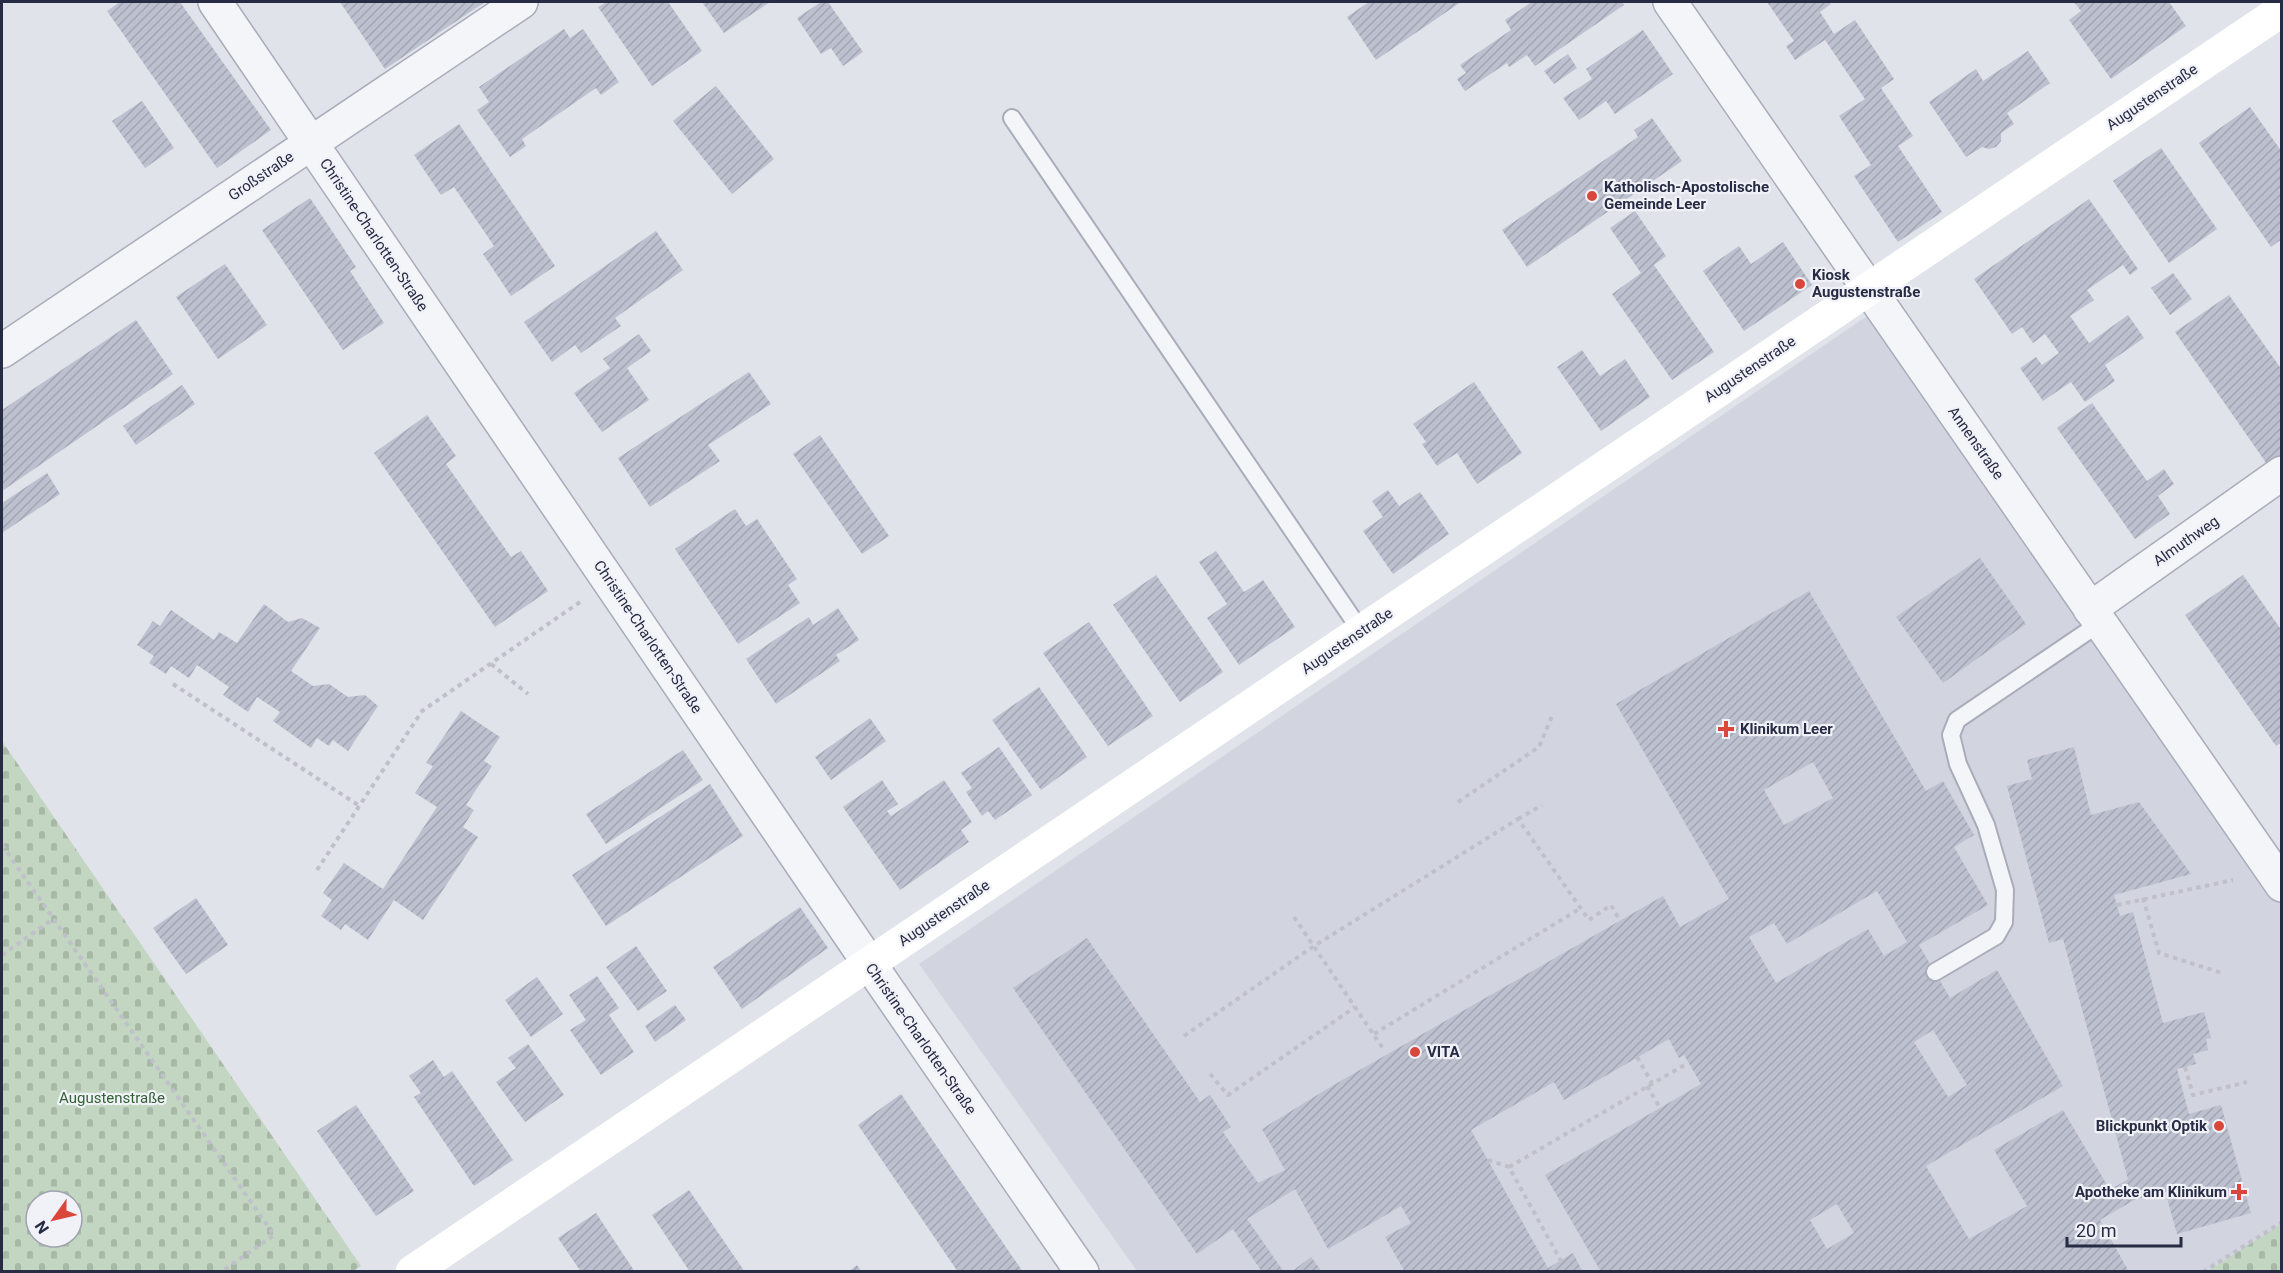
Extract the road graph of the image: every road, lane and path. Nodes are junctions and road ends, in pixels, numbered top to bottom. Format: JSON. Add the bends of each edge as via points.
{"nodes":[{"id":1,"x":215,"y":2,"type":"edge"},
{"id":2,"x":521,"y":2,"type":"edge"},
{"id":3,"x":1670,"y":2,"type":"edge"},
{"id":4,"x":2282,"y":10,"type":"edge"},
{"id":5,"x":1012,"y":118,"type":"dead end"},
{"id":6,"x":311,"y":143,"type":"junction"},
{"id":7,"x":1869,"y":289,"type":"junction"},
{"id":8,"x":2,"y":351,"type":"edge"},
{"id":9,"x":2282,"y":473,"type":"edge"},
{"id":10,"x":610,"y":581,"type":"junction"},
{"id":11,"x":2095,"y":616,"type":"junction"},
{"id":12,"x":1361,"y":631,"type":"junction"},
{"id":13,"x":491,"y":664,"type":"junction"},
{"id":14,"x":173,"y":684,"type":"dead end"},
{"id":15,"x":528,"y":694,"type":"dead end"},
{"id":16,"x":1553,"y":714,"type":"dead end"},
{"id":17,"x":1458,"y":802,"type":"dead end"},
{"id":18,"x":358,"y":805,"type":"junction"},
{"id":19,"x":1542,"y":805,"type":"dead end"},
{"id":20,"x":1518,"y":819,"type":"junction"},
{"id":21,"x":2,"y":845,"type":"edge"},
{"id":22,"x":316,"y":870,"type":"dead end"},
{"id":23,"x":2277,"y":879,"type":"edge"},
{"id":24,"x":2144,"y":898,"type":"junction"},
{"id":25,"x":2117,"y":905,"type":"dead end"},
{"id":26,"x":1581,"y":908,"type":"junction"},
{"id":27,"x":1294,"y":917,"type":"dead end"},
{"id":28,"x":53,"y":919,"type":"junction"},
{"id":29,"x":1620,"y":921,"type":"dead end"},
{"id":30,"x":1314,"y":946,"type":"junction"},
{"id":31,"x":2,"y":956,"type":"edge"},
{"id":32,"x":869,"y":963,"type":"junction"},
{"id":33,"x":1935,"y":972,"type":"dead end"},
{"id":34,"x":2222,"y":973,"type":"dead end"},
{"id":35,"x":1355,"y":1007,"type":"junction"},
{"id":36,"x":1374,"y":1034,"type":"junction"},
{"id":37,"x":1184,"y":1036,"type":"dead end"},
{"id":38,"x":1384,"y":1050,"type":"dead end"},
{"id":39,"x":1637,"y":1057,"type":"dead end"},
{"id":40,"x":1688,"y":1063,"type":"dead end"},
{"id":41,"x":2185,"y":1067,"type":"dead end"},
{"id":42,"x":1209,"y":1074,"type":"dead end"},
{"id":43,"x":2247,"y":1082,"type":"dead end"},
{"id":44,"x":1652,"y":1083,"type":"junction"},
{"id":45,"x":1647,"y":1086,"type":"junction"},
{"id":46,"x":1660,"y":1108,"type":"dead end"},
{"id":47,"x":1488,"y":1160,"type":"dead end"},
{"id":48,"x":1509,"y":1167,"type":"junction"},
{"id":49,"x":2282,"y":1222,"type":"edge"},
{"id":50,"x":1561,"y":1261,"type":"dead end"},
{"id":51,"x":221,"y":1272,"type":"edge"},
{"id":52,"x":412,"y":1272,"type":"edge"},
{"id":53,"x":1082,"y":1272,"type":"edge"},
{"id":54,"x":2203,"y":1272,"type":"edge"}],
"edges":[{"from":1,"to":6,"type":"street","name":"Christine-Charlotten-Straße"},
{"from":2,"to":6,"type":"street","name":"Großstraße"},
{"from":3,"to":7,"type":"street","name":"Annenstraße"},
{"from":4,"to":7,"type":"street","name":"Augustenstraße"},
{"from":5,"to":12,"type":"lane"},
{"from":6,"to":8,"type":"street","name":"Großstraße"},
{"from":6,"to":10,"type":"street","name":"Christine-Charlotten-Straße"},
{"from":7,"to":11,"type":"street","name":"Annenstraße"},
{"from":7,"to":12,"type":"street","name":"Augustenstraße"},
{"from":9,"to":11,"type":"street","name":"Almuthweg"},
{"from":10,"to":13,"type":"path"},
{"from":10,"to":32,"type":"street","name":"Christine-Charlotten-Straße"},
{"from":11,"to":23,"type":"street","name":"Annenstraße"},
{"from":11,"to":33,"type":"lane","via":[[1957,720],[1952,735],[1958,764],[1986,825],[2002,879],[2004,922],[1996,936]]},
{"from":12,"to":32,"type":"street","name":"Augustenstraße"},
{"from":13,"to":15,"type":"path"},
{"from":13,"to":18,"type":"path","via":[[422,711]]},
{"from":14,"to":18,"type":"path"},
{"from":16,"to":17,"type":"path","via":[[1539,747]]},
{"from":18,"to":22,"type":"path"},
{"from":19,"to":20,"type":"path"},
{"from":20,"to":26,"type":"path"},
{"from":20,"to":30,"type":"path"},
{"from":21,"to":28,"type":"path"},
{"from":23,"to":24,"type":"path"},
{"from":24,"to":25,"type":"path"},
{"from":24,"to":34,"type":"path","via":[[2159,953]]},
{"from":26,"to":29,"type":"path","via":[[1589,920],[1611,905]]},
{"from":26,"to":36,"type":"path"},
{"from":27,"to":30,"type":"path"},
{"from":28,"to":31,"type":"path"},
{"from":28,"to":51,"type":"path","via":[[274,1234]]},
{"from":30,"to":35,"type":"path"},
{"from":30,"to":37,"type":"path"},
{"from":32,"to":52,"type":"street","name":"Augustenstraße"},
{"from":32,"to":53,"type":"street","name":"Christine-Charlotten-Straße"},
{"from":35,"to":36,"type":"path"},
{"from":35,"to":42,"type":"path","via":[[1228,1095]]},
{"from":36,"to":38,"type":"path"},
{"from":39,"to":44,"type":"path"},
{"from":40,"to":44,"type":"path"},
{"from":41,"to":43,"type":"path","via":[[2193,1095]]},
{"from":44,"to":45,"type":"path"},
{"from":45,"to":46,"type":"path"},
{"from":45,"to":48,"type":"path"},
{"from":47,"to":48,"type":"path"},
{"from":48,"to":50,"type":"path"},
{"from":49,"to":54,"type":"path"}]}
